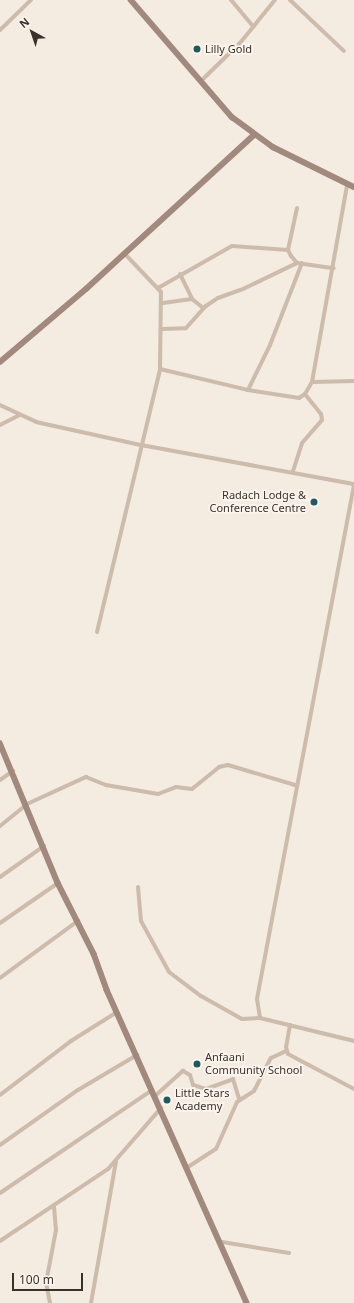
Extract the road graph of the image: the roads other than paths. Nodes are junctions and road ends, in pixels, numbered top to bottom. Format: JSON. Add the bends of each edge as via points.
{"nodes":[{"id":1,"x":31,"y":0,"type":"edge"},
{"id":2,"x":131,"y":0,"type":"edge"},
{"id":3,"x":231,"y":0,"type":"edge"},
{"id":4,"x":275,"y":0,"type":"edge"},
{"id":5,"x":290,"y":0,"type":"edge"},
{"id":6,"x":254,"y":26,"type":"junction"},
{"id":7,"x":0,"y":30,"type":"edge"},
{"id":8,"x":344,"y":51,"type":"dead end"},
{"id":9,"x":201,"y":81,"type":"junction"},
{"id":10,"x":254,"y":135,"type":"junction"},
{"id":11,"x":347,"y":185,"type":"junction"},
{"id":12,"x":354,"y":187,"type":"edge"},
{"id":13,"x":297,"y":208,"type":"dead end"},
{"id":14,"x":288,"y":250,"type":"junction"},
{"id":15,"x":124,"y":253,"type":"junction"},
{"id":16,"x":297,"y":262,"type":"junction"},
{"id":17,"x":302,"y":263,"type":"junction"},
{"id":18,"x":334,"y":268,"type":"junction"},
{"id":19,"x":180,"y":274,"type":"junction"},
{"id":20,"x":158,"y":288,"type":"junction"},
{"id":21,"x":192,"y":298,"type":"junction"},
{"id":22,"x":163,"y":302,"type":"junction"},
{"id":23,"x":203,"y":308,"type":"junction"},
{"id":24,"x":161,"y":329,"type":"junction"},
{"id":25,"x":0,"y":362,"type":"edge"},
{"id":26,"x":160,"y":369,"type":"junction"},
{"id":27,"x":354,"y":381,"type":"edge"},
{"id":28,"x":312,"y":382,"type":"junction"},
{"id":29,"x":248,"y":390,"type":"junction"},
{"id":30,"x":305,"y":394,"type":"junction"},
{"id":31,"x":0,"y":405,"type":"edge"},
{"id":32,"x":20,"y":416,"type":"junction"},
{"id":33,"x":0,"y":425,"type":"edge"},
{"id":34,"x":141,"y":445,"type":"junction"},
{"id":35,"x":293,"y":471,"type":"junction"},
{"id":36,"x":354,"y":484,"type":"edge"},
{"id":37,"x":97,"y":632,"type":"dead end"},
{"id":38,"x":0,"y":743,"type":"edge"},
{"id":39,"x":13,"y":771,"type":"junction"},
{"id":40,"x":0,"y":780,"type":"edge"},
{"id":41,"x":295,"y":785,"type":"junction"},
{"id":42,"x":27,"y":804,"type":"junction"},
{"id":43,"x":0,"y":826,"type":"edge"},
{"id":44,"x":44,"y":846,"type":"junction"},
{"id":45,"x":0,"y":877,"type":"edge"},
{"id":46,"x":58,"y":883,"type":"junction"},
{"id":47,"x":138,"y":887,"type":"dead end"},
{"id":48,"x":78,"y":921,"type":"junction"},
{"id":49,"x":0,"y":923,"type":"edge"},
{"id":50,"x":0,"y":978,"type":"edge"},
{"id":51,"x":117,"y":1012,"type":"junction"},
{"id":52,"x":260,"y":1018,"type":"junction"},
{"id":53,"x":290,"y":1025,"type":"junction"},
{"id":54,"x":354,"y":1041,"type":"edge"},
{"id":55,"x":286,"y":1051,"type":"junction"},
{"id":56,"x":137,"y":1055,"type":"junction"},
{"id":57,"x":354,"y":1089,"type":"edge"},
{"id":58,"x":152,"y":1090,"type":"junction"},
{"id":59,"x":0,"y":1095,"type":"edge"},
{"id":60,"x":155,"y":1096,"type":"junction"},
{"id":61,"x":239,"y":1099,"type":"junction"},
{"id":62,"x":161,"y":1108,"type":"junction"},
{"id":63,"x":0,"y":1145,"type":"edge"},
{"id":64,"x":116,"y":1161,"type":"junction"},
{"id":65,"x":188,"y":1167,"type":"junction"},
{"id":66,"x":0,"y":1193,"type":"edge"},
{"id":67,"x":54,"y":1206,"type":"junction"},
{"id":68,"x":0,"y":1241,"type":"edge"},
{"id":69,"x":222,"y":1242,"type":"junction"},
{"id":70,"x":289,"y":1253,"type":"dead end"},
{"id":71,"x":50,"y":1303,"type":"edge"},
{"id":72,"x":91,"y":1303,"type":"edge"},
{"id":73,"x":247,"y":1303,"type":"edge"}],
"edges":[{"from":1,"to":7,"type":"street"},
{"from":2,"to":9,"type":"street"},
{"from":3,"to":6,"type":"street"},
{"from":4,"to":6,"type":"street"},
{"from":5,"to":8,"type":"street"},
{"from":6,"to":9,"type":"street"},
{"from":9,"to":10,"type":"street","via":[[232,117]]},
{"from":10,"to":11,"type":"street"},
{"from":10,"to":15,"type":"street"},
{"from":11,"to":12,"type":"street"},
{"from":11,"to":18,"type":"street"},
{"from":13,"to":14,"type":"street"},
{"from":14,"to":16,"type":"street"},
{"from":14,"to":19,"type":"street","via":[[232,246]]},
{"from":15,"to":20,"type":"street"},
{"from":15,"to":25,"type":"street"},
{"from":16,"to":17,"type":"street"},
{"from":16,"to":23,"type":"street","via":[[245,288],[218,298]]},
{"from":17,"to":18,"type":"street"},
{"from":17,"to":29,"type":"street","via":[[270,345]]},
{"from":18,"to":28,"type":"street"},
{"from":19,"to":20,"type":"street"},
{"from":19,"to":21,"type":"street"},
{"from":20,"to":22,"type":"street"},
{"from":21,"to":22,"type":"street"},
{"from":21,"to":23,"type":"street"},
{"from":22,"to":24,"type":"street"},
{"from":23,"to":24,"type":"street","via":[[186,328]]},
{"from":24,"to":26,"type":"street"},
{"from":26,"to":29,"type":"street"},
{"from":26,"to":34,"type":"street"},
{"from":27,"to":28,"type":"street"},
{"from":28,"to":30,"type":"street"},
{"from":29,"to":30,"type":"street","via":[[299,398]]},
{"from":30,"to":35,"type":"street","via":[[322,420],[302,444]]},
{"from":31,"to":32,"type":"street"},
{"from":32,"to":33,"type":"street"},
{"from":32,"to":34,"type":"street","via":[[36,422]]},
{"from":34,"to":35,"type":"street"},
{"from":34,"to":37,"type":"street"},
{"from":35,"to":36,"type":"street"},
{"from":36,"to":41,"type":"street"},
{"from":38,"to":39,"type":"street"},
{"from":39,"to":40,"type":"street"},
{"from":39,"to":42,"type":"street"},
{"from":41,"to":42,"type":"street","via":[[223,765],[192,789],[176,787],[158,794],[106,786],[86,777]]},
{"from":41,"to":52,"type":"street","via":[[257,999]]},
{"from":42,"to":43,"type":"street"},
{"from":42,"to":44,"type":"street"},
{"from":44,"to":45,"type":"street"},
{"from":44,"to":46,"type":"street"},
{"from":46,"to":48,"type":"street"},
{"from":46,"to":49,"type":"street"},
{"from":47,"to":52,"type":"street","via":[[141,921],[169,972],[201,996],[242,1019]]},
{"from":48,"to":50,"type":"street"},
{"from":48,"to":51,"type":"street"},
{"from":51,"to":56,"type":"street"},
{"from":51,"to":59,"type":"street","via":[[72,1041]]},
{"from":52,"to":53,"type":"street"},
{"from":53,"to":54,"type":"street"},
{"from":53,"to":55,"type":"street"},
{"from":55,"to":57,"type":"street"},
{"from":55,"to":61,"type":"street","via":[[271,1058],[254,1091]]},
{"from":56,"to":58,"type":"street"},
{"from":56,"to":63,"type":"street","via":[[78,1090]]},
{"from":58,"to":60,"type":"street"},
{"from":58,"to":66,"type":"street"},
{"from":60,"to":61,"type":"street","via":[[183,1071],[190,1075],[192,1085],[206,1089],[233,1079]]},
{"from":60,"to":62,"type":"street"},
{"from":61,"to":65,"type":"street","via":[[216,1149]]},
{"from":62,"to":64,"type":"street"},
{"from":62,"to":65,"type":"street"},
{"from":64,"to":67,"type":"street","via":[[93,1181]]},
{"from":64,"to":72,"type":"street"},
{"from":65,"to":69,"type":"street"},
{"from":67,"to":68,"type":"street"},
{"from":67,"to":71,"type":"street","via":[[56,1230],[46,1283]]},
{"from":69,"to":70,"type":"street"},
{"from":69,"to":73,"type":"street"}]}
